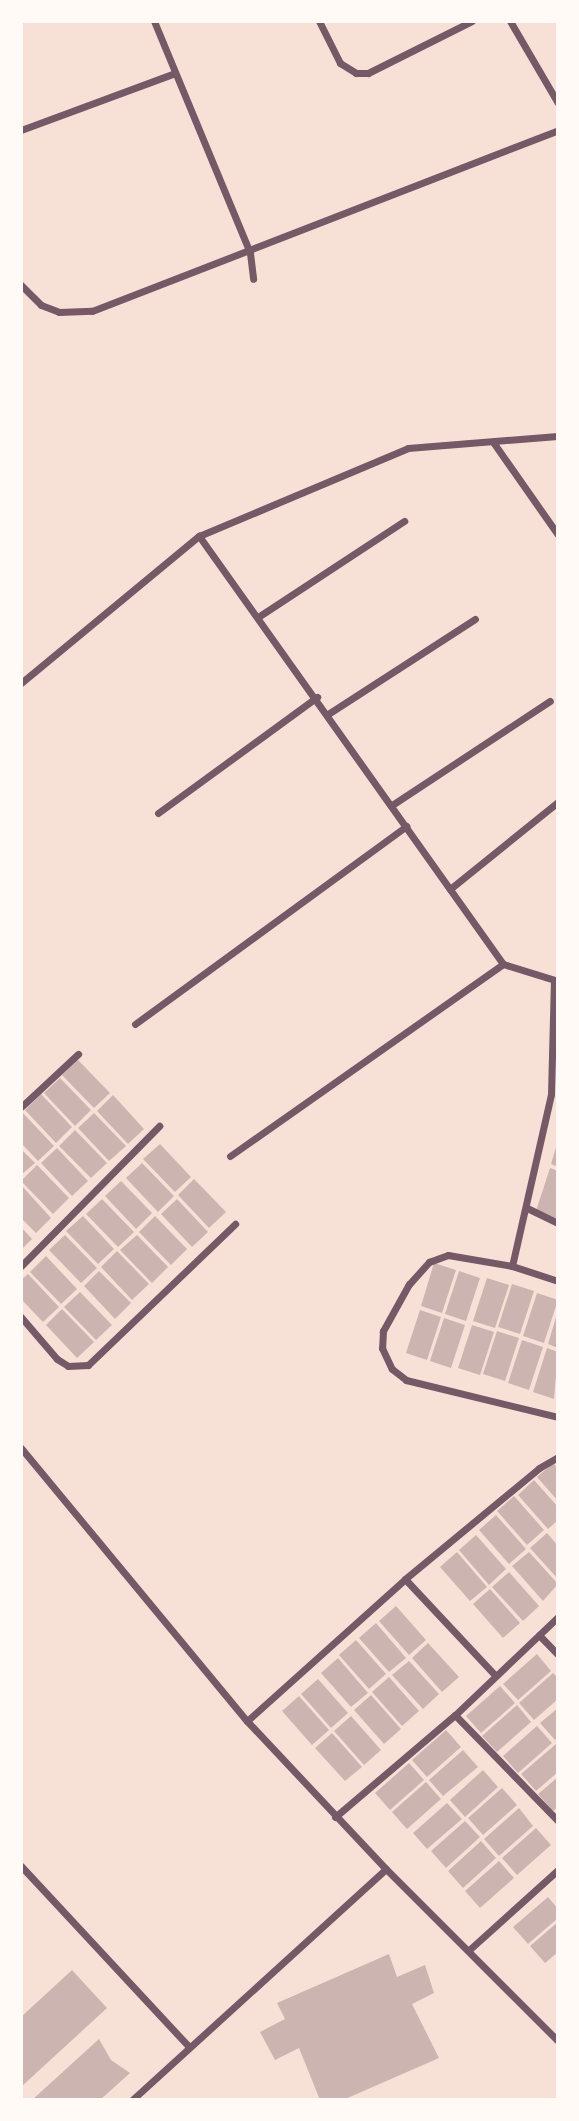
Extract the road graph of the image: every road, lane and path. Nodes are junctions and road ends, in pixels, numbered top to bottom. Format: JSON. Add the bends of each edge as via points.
{"nodes":[{"id":1,"x":154,"y":21,"type":"edge"},
{"id":2,"x":319,"y":21,"type":"edge"},
{"id":3,"x":472,"y":21,"type":"edge"},
{"id":4,"x":510,"y":21,"type":"edge"},
{"id":5,"x":175,"y":73,"type":"junction"},
{"id":6,"x":558,"y":103,"type":"edge"},
{"id":7,"x":21,"y":130,"type":"edge"},
{"id":8,"x":558,"y":130,"type":"edge"},
{"id":9,"x":250,"y":253,"type":"junction"},
{"id":10,"x":253,"y":279,"type":"dead end"},
{"id":11,"x":21,"y":285,"type":"edge"},
{"id":12,"x":558,"y":436,"type":"edge"},
{"id":13,"x":493,"y":442,"type":"junction"},
{"id":14,"x":404,"y":522,"type":"dead end"},
{"id":15,"x":558,"y":535,"type":"edge"},
{"id":16,"x":199,"y":536,"type":"junction"},
{"id":17,"x":258,"y":617,"type":"junction"},
{"id":18,"x":475,"y":618,"type":"dead end"},
{"id":19,"x":21,"y":683,"type":"edge"},
{"id":20,"x":317,"y":697,"type":"junction"},
{"id":21,"x":550,"y":701,"type":"dead end"},
{"id":22,"x":328,"y":713,"type":"junction"},
{"id":23,"x":558,"y":802,"type":"edge"},
{"id":24,"x":392,"y":805,"type":"junction"},
{"id":25,"x":158,"y":813,"type":"dead end"},
{"id":26,"x":407,"y":825,"type":"junction"},
{"id":27,"x":450,"y":889,"type":"junction"},
{"id":28,"x":503,"y":964,"type":"junction"},
{"id":29,"x":556,"y":981,"type":"edge"},
{"id":30,"x":135,"y":1024,"type":"dead end"},
{"id":31,"x":78,"y":1054,"type":"dead end"},
{"id":32,"x":555,"y":1095,"type":"edge"},
{"id":33,"x":21,"y":1107,"type":"edge"},
{"id":34,"x":159,"y":1126,"type":"dead end"},
{"id":35,"x":230,"y":1156,"type":"dead end"},
{"id":36,"x":527,"y":1208,"type":"junction"},
{"id":37,"x":558,"y":1223,"type":"edge"},
{"id":38,"x":235,"y":1224,"type":"dead end"},
{"id":39,"x":21,"y":1266,"type":"edge"},
{"id":40,"x":512,"y":1266,"type":"junction"},
{"id":41,"x":558,"y":1280,"type":"edge"},
{"id":42,"x":21,"y":1317,"type":"edge"},
{"id":43,"x":558,"y":1417,"type":"edge"},
{"id":44,"x":21,"y":1448,"type":"edge"},
{"id":45,"x":558,"y":1457,"type":"edge"},
{"id":46,"x":405,"y":1579,"type":"junction"},
{"id":47,"x":558,"y":1617,"type":"edge"},
{"id":48,"x":539,"y":1635,"type":"junction"},
{"id":49,"x":558,"y":1655,"type":"edge"},
{"id":50,"x":494,"y":1674,"type":"junction"},
{"id":51,"x":455,"y":1715,"type":"junction"},
{"id":52,"x":247,"y":1721,"type":"junction"},
{"id":53,"x":335,"y":1817,"type":"junction"},
{"id":54,"x":558,"y":1821,"type":"edge"},
{"id":55,"x":21,"y":1866,"type":"edge"},
{"id":56,"x":386,"y":1869,"type":"junction"},
{"id":57,"x":558,"y":1870,"type":"edge"},
{"id":58,"x":469,"y":1950,"type":"junction"},
{"id":59,"x":558,"y":2041,"type":"edge"},
{"id":60,"x":188,"y":2046,"type":"junction"},
{"id":61,"x":132,"y":2100,"type":"edge"}],
"edges":[{"from":1,"to":5,"type":"street"},
{"from":2,"to":3,"type":"street","via":[[340,63],[356,73],[368,73]]},
{"from":4,"to":6,"type":"street"},
{"from":5,"to":7,"type":"street"},
{"from":5,"to":9,"type":"street"},
{"from":8,"to":9,"type":"street"},
{"from":9,"to":10,"type":"street"},
{"from":9,"to":11,"type":"street","via":[[92,311],[59,312],[41,305]]},
{"from":12,"to":13,"type":"street"},
{"from":13,"to":15,"type":"street"},
{"from":13,"to":16,"type":"street","via":[[408,448]]},
{"from":14,"to":17,"type":"street"},
{"from":16,"to":17,"type":"street"},
{"from":16,"to":19,"type":"street"},
{"from":17,"to":20,"type":"street"},
{"from":18,"to":22,"type":"street"},
{"from":20,"to":22,"type":"street"},
{"from":20,"to":25,"type":"street"},
{"from":21,"to":24,"type":"street"},
{"from":22,"to":24,"type":"street"},
{"from":23,"to":27,"type":"street"},
{"from":24,"to":26,"type":"street"},
{"from":26,"to":27,"type":"street"},
{"from":26,"to":30,"type":"street"},
{"from":27,"to":28,"type":"street"},
{"from":28,"to":29,"type":"street"},
{"from":28,"to":35,"type":"street"},
{"from":29,"to":32,"type":"street"},
{"from":31,"to":33,"type":"street"},
{"from":32,"to":36,"type":"street"},
{"from":34,"to":39,"type":"street"},
{"from":36,"to":37,"type":"street"},
{"from":36,"to":40,"type":"street"},
{"from":38,"to":42,"type":"street","via":[[88,1365],[68,1366],[57,1359]]},
{"from":40,"to":41,"type":"street"},
{"from":40,"to":43,"type":"street","via":[[448,1255],[429,1262],[409,1284],[383,1331],[385,1358],[406,1380]]},
{"from":44,"to":52,"type":"street"},
{"from":45,"to":46,"type":"street"},
{"from":46,"to":50,"type":"street"},
{"from":46,"to":52,"type":"street"},
{"from":47,"to":48,"type":"street"},
{"from":48,"to":49,"type":"street"},
{"from":48,"to":50,"type":"street"},
{"from":50,"to":51,"type":"street"},
{"from":51,"to":53,"type":"street"},
{"from":51,"to":54,"type":"street"},
{"from":52,"to":53,"type":"street"},
{"from":53,"to":56,"type":"street"},
{"from":55,"to":60,"type":"street"},
{"from":56,"to":58,"type":"street"},
{"from":56,"to":60,"type":"street"},
{"from":57,"to":58,"type":"street"},
{"from":58,"to":59,"type":"street"},
{"from":60,"to":61,"type":"street"}]}
